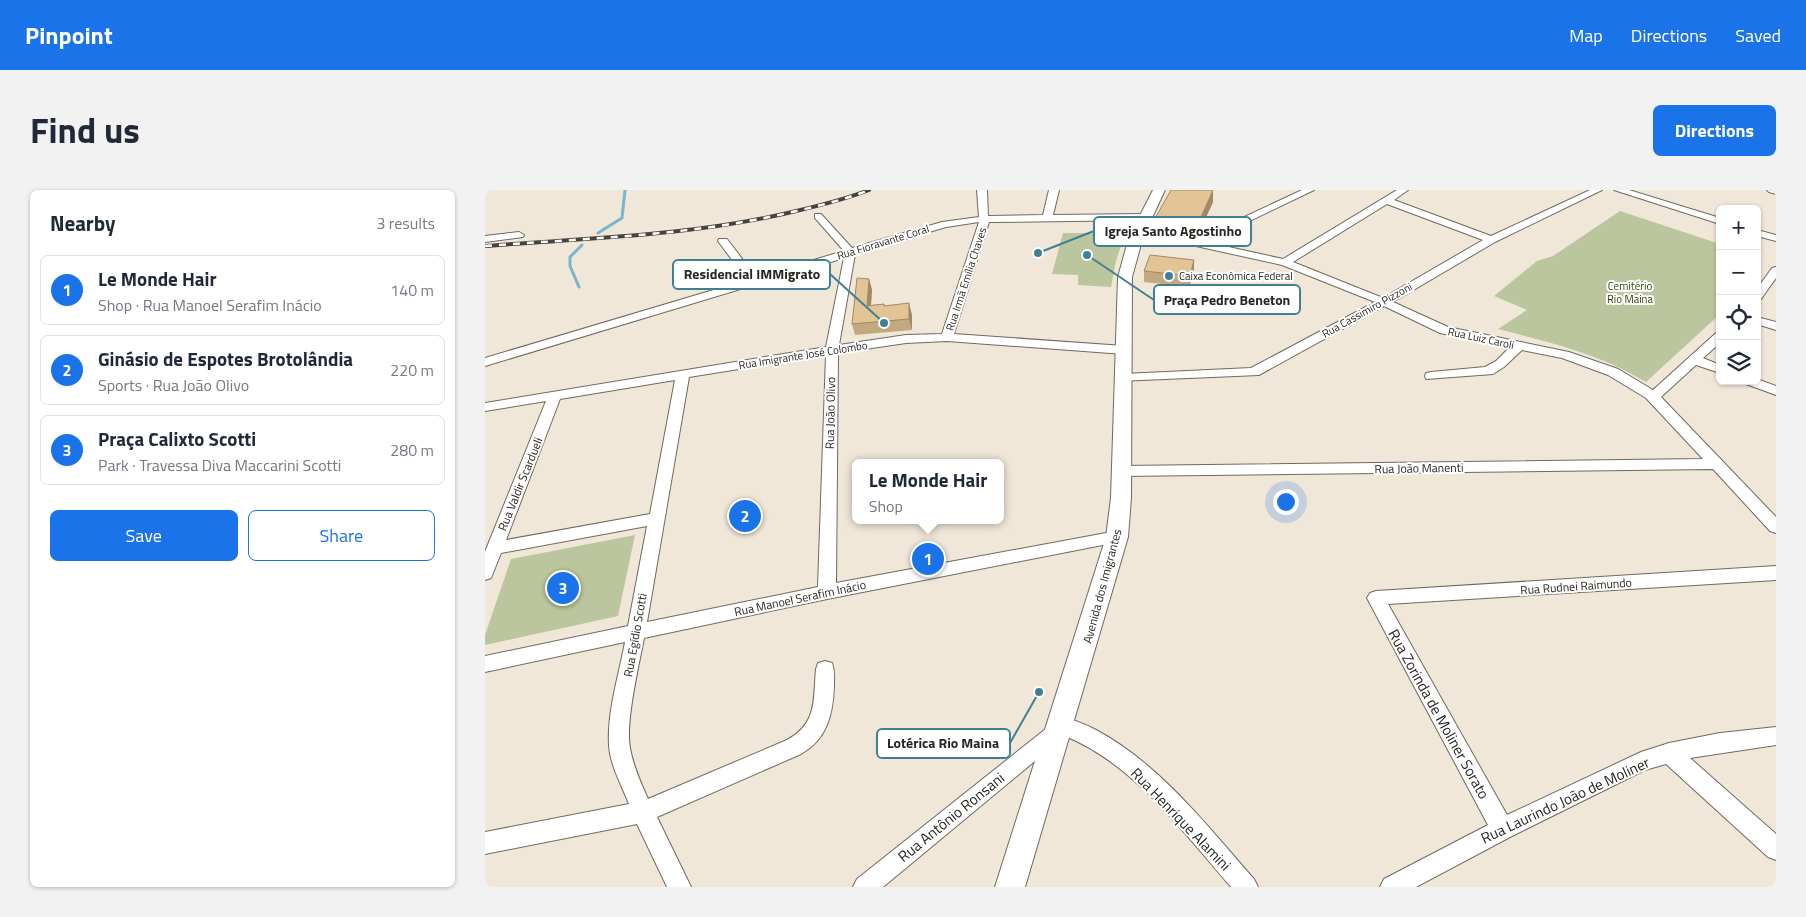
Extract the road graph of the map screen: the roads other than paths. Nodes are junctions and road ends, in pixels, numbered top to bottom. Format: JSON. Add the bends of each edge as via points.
{"nodes":[{"id":1,"x":982,"y":190,"type":"edge"},
{"id":2,"x":1054,"y":190,"type":"edge"},
{"id":3,"x":1159,"y":190,"type":"edge"},
{"id":4,"x":1309,"y":190,"type":"edge"},
{"id":5,"x":1403,"y":190,"type":"edge"},
{"id":6,"x":1597,"y":190,"type":"edge"},
{"id":7,"x":1619,"y":190,"type":"edge"},
{"id":8,"x":1772,"y":190,"type":"edge"},
{"id":9,"x":1776,"y":191,"type":"edge"},
{"id":10,"x":1386,"y":200,"type":"junction"},
{"id":11,"x":818,"y":216,"type":"dead end"},
{"id":12,"x":1145,"y":217,"type":"junction"},
{"id":13,"x":1047,"y":218,"type":"junction"},
{"id":14,"x":983,"y":219,"type":"junction"},
{"id":15,"x":1716,"y":220,"type":"edge"},
{"id":16,"x":1761,"y":233,"type":"edge"},
{"id":17,"x":519,"y":235,"type":"dead end"},
{"id":18,"x":1136,"y":237,"type":"junction"},
{"id":19,"x":1776,"y":238,"type":"edge"},
{"id":20,"x":485,"y":239,"type":"edge"},
{"id":21,"x":1491,"y":240,"type":"junction"},
{"id":22,"x":723,"y":241,"type":"dead end"},
{"id":23,"x":1196,"y":243,"type":"junction"},
{"id":24,"x":850,"y":252,"type":"junction"},
{"id":25,"x":1285,"y":263,"type":"junction"},
{"id":26,"x":1776,"y":270,"type":"edge"},
{"id":27,"x":753,"y":280,"type":"junction"},
{"id":28,"x":1758,"y":295,"type":"edge"},
{"id":29,"x":1384,"y":302,"type":"junction"},
{"id":30,"x":1761,"y":321,"type":"edge"},
{"id":31,"x":1776,"y":326,"type":"edge"},
{"id":32,"x":947,"y":337,"type":"junction"},
{"id":33,"x":1716,"y":339,"type":"edge"},
{"id":34,"x":1519,"y":346,"type":"junction"},
{"id":35,"x":832,"y":350,"type":"junction"},
{"id":36,"x":1124,"y":350,"type":"junction"},
{"id":37,"x":1693,"y":359,"type":"junction"},
{"id":38,"x":485,"y":362,"type":"edge"},
{"id":39,"x":1716,"y":368,"type":"edge"},
{"id":40,"x":683,"y":374,"type":"junction"},
{"id":41,"x":1431,"y":376,"type":"dead end"},
{"id":42,"x":1123,"y":378,"type":"junction"},
{"id":43,"x":1761,"y":385,"type":"edge"},
{"id":44,"x":1776,"y":391,"type":"edge"},
{"id":45,"x":555,"y":395,"type":"junction"},
{"id":46,"x":1653,"y":397,"type":"junction"},
{"id":47,"x":485,"y":407,"type":"edge"},
{"id":48,"x":1717,"y":464,"type":"junction"},
{"id":49,"x":1121,"y":472,"type":"junction"},
{"id":50,"x":657,"y":518,"type":"junction"},
{"id":51,"x":1776,"y":527,"type":"edge"},
{"id":52,"x":1117,"y":537,"type":"junction"},
{"id":53,"x":495,"y":548,"type":"junction"},
{"id":54,"x":485,"y":572,"type":"edge"},
{"id":55,"x":1776,"y":573,"type":"edge"},
{"id":56,"x":827,"y":592,"type":"junction"},
{"id":57,"x":1376,"y":598,"type":"joint"},
{"id":58,"x":636,"y":632,"type":"junction"},
{"id":59,"x":485,"y":664,"type":"edge"},
{"id":60,"x":825,"y":669,"type":"dead end"},
{"id":61,"x":1061,"y":726,"type":"junction"},
{"id":62,"x":1776,"y":736,"type":"edge"},
{"id":63,"x":1669,"y":753,"type":"junction"},
{"id":64,"x":643,"y":812,"type":"junction"},
{"id":65,"x":1502,"y":829,"type":"junction"},
{"id":66,"x":485,"y":842,"type":"edge"},
{"id":67,"x":1776,"y":849,"type":"edge"},
{"id":68,"x":679,"y":887,"type":"edge"},
{"id":69,"x":865,"y":887,"type":"edge"},
{"id":70,"x":1010,"y":887,"type":"edge"},
{"id":71,"x":1246,"y":887,"type":"edge"},
{"id":72,"x":1392,"y":887,"type":"edge"}],
"edges":[{"from":1,"to":14,"type":"street","name":"Rua Irmã Emília Chaves"},
{"from":2,"to":13,"type":"street"},
{"from":3,"to":12,"type":"street","name":"Avenida dos Imigrantes"},
{"from":4,"to":23,"type":"street"},
{"from":5,"to":10,"type":"street"},
{"from":6,"to":21,"type":"street","name":"Rua Cassimiro Pizzoni"},
{"from":7,"to":15,"type":"street"},
{"from":8,"to":9,"type":"street"},
{"from":10,"to":21,"type":"street"},
{"from":10,"to":25,"type":"street"},
{"from":11,"to":24,"type":"street"},
{"from":12,"to":13,"type":"street","name":"Rua Fioravante Coral"},
{"from":12,"to":18,"type":"street","name":"Avenida dos Imigrantes"},
{"from":13,"to":14,"type":"street","name":"Rua Fioravante Coral"},
{"from":14,"to":24,"type":"street","name":"Rua Fioravante Coral","via":[[945,224]]},
{"from":14,"to":32,"type":"street","name":"Rua Irmã Emília Chaves"},
{"from":16,"to":19,"type":"street"},
{"from":17,"to":20,"type":"street"},
{"from":18,"to":23,"type":"street","name":"Rua Luiz Caroli"},
{"from":18,"to":36,"type":"street","name":"Avenida dos Imigrantes","via":[[1125,277]]},
{"from":21,"to":29,"type":"street","name":"Rua Cassimiro Pizzoni"},
{"from":22,"to":27,"type":"street"},
{"from":23,"to":25,"type":"street","name":"Rua Luiz Caroli"},
{"from":24,"to":27,"type":"street","name":"Rua Fioravante Coral"},
{"from":24,"to":35,"type":"street","name":"Rua João Olivo"},
{"from":25,"to":29,"type":"street","name":"Rua Luiz Caroli"},
{"from":26,"to":28,"type":"street"},
{"from":27,"to":38,"type":"street","name":"Rua Fioravante Coral"},
{"from":29,"to":34,"type":"street","name":"Rua Luiz Caroli","via":[[1444,330]]},
{"from":29,"to":42,"type":"street","name":"Rua Cassimiro Pizzoni","via":[[1254,372]]},
{"from":30,"to":31,"type":"street"},
{"from":32,"to":35,"type":"street","name":"Rua Imigrante José Colombo","via":[[906,339]]},
{"from":32,"to":36,"type":"street","name":"Rua Imigrante José Colombo"},
{"from":33,"to":37,"type":"street"},
{"from":34,"to":41,"type":"street","via":[[1488,371]]},
{"from":34,"to":46,"type":"street","name":"Rua Luiz Caroli","via":[[1596,365],[1628,380]]},
{"from":35,"to":40,"type":"street","name":"Rua Imigrante José Colombo"},
{"from":35,"to":56,"type":"street","name":"Rua João Olivo"},
{"from":36,"to":42,"type":"street","name":"Avenida dos Imigrantes"},
{"from":37,"to":39,"type":"street"},
{"from":37,"to":46,"type":"street"},
{"from":40,"to":45,"type":"street","name":"Rua Imigrante José Colombo"},
{"from":40,"to":50,"type":"street","name":"Rua Egídio Scotti"},
{"from":42,"to":49,"type":"street","name":"Avenida dos Imigrantes"},
{"from":43,"to":44,"type":"street"},
{"from":45,"to":47,"type":"street","name":"Rua Imigrante José Colombo"},
{"from":45,"to":53,"type":"street","name":"Rua Valdir Scardueli"},
{"from":46,"to":48,"type":"street","name":"Rua Luiz Caroli"},
{"from":48,"to":49,"type":"street","name":"Rua João Manenti"},
{"from":48,"to":51,"type":"street","name":"Rua Luiz Caroli"},
{"from":49,"to":52,"type":"street","name":"Avenida dos Imigrantes"},
{"from":50,"to":53,"type":"street"},
{"from":50,"to":58,"type":"street","name":"Rua Egídio Scotti"},
{"from":52,"to":56,"type":"street","name":"Rua Manoel Serafim Inácio"},
{"from":52,"to":61,"type":"street","name":"Avenida dos Imigrantes"},
{"from":53,"to":54,"type":"street","name":"Rua Valdir Scardueli"},
{"from":55,"to":57,"type":"street","name":"Rua Rudnei Raimundo"},
{"from":56,"to":58,"type":"street","name":"Rua Manoel Serafim Inácio"},
{"from":57,"to":65,"type":"street","name":"Rua Zorinda de Moliner Sorato"},
{"from":58,"to":59,"type":"street","name":"Rua Manoel Serafim Inácio"},
{"from":58,"to":64,"type":"street","name":"Rua Egídio Scotti","via":[[619,721],[619,747]]},
{"from":60,"to":64,"type":"street","via":[[821,712],[817,726],[808,738],[767,760]]},
{"from":61,"to":69,"type":"street","name":"Rua Antônio Ronsani"},
{"from":61,"to":70,"type":"street","name":"Avenida dos Imigrantes"},
{"from":61,"to":71,"type":"street","name":"Rua Henrique Alamini","via":[[1091,738],[1136,771],[1177,810]]},
{"from":62,"to":63,"type":"street","name":"Rua Laurindo João de Moliner"},
{"from":63,"to":65,"type":"street","name":"Rua Laurindo João de Moliner","via":[[1603,779]]},
{"from":63,"to":67,"type":"street"},
{"from":64,"to":66,"type":"street"},
{"from":64,"to":68,"type":"street","name":"Rua Egídio Scotti"},
{"from":65,"to":72,"type":"street","name":"Rua Laurindo João de Moliner"}]}
